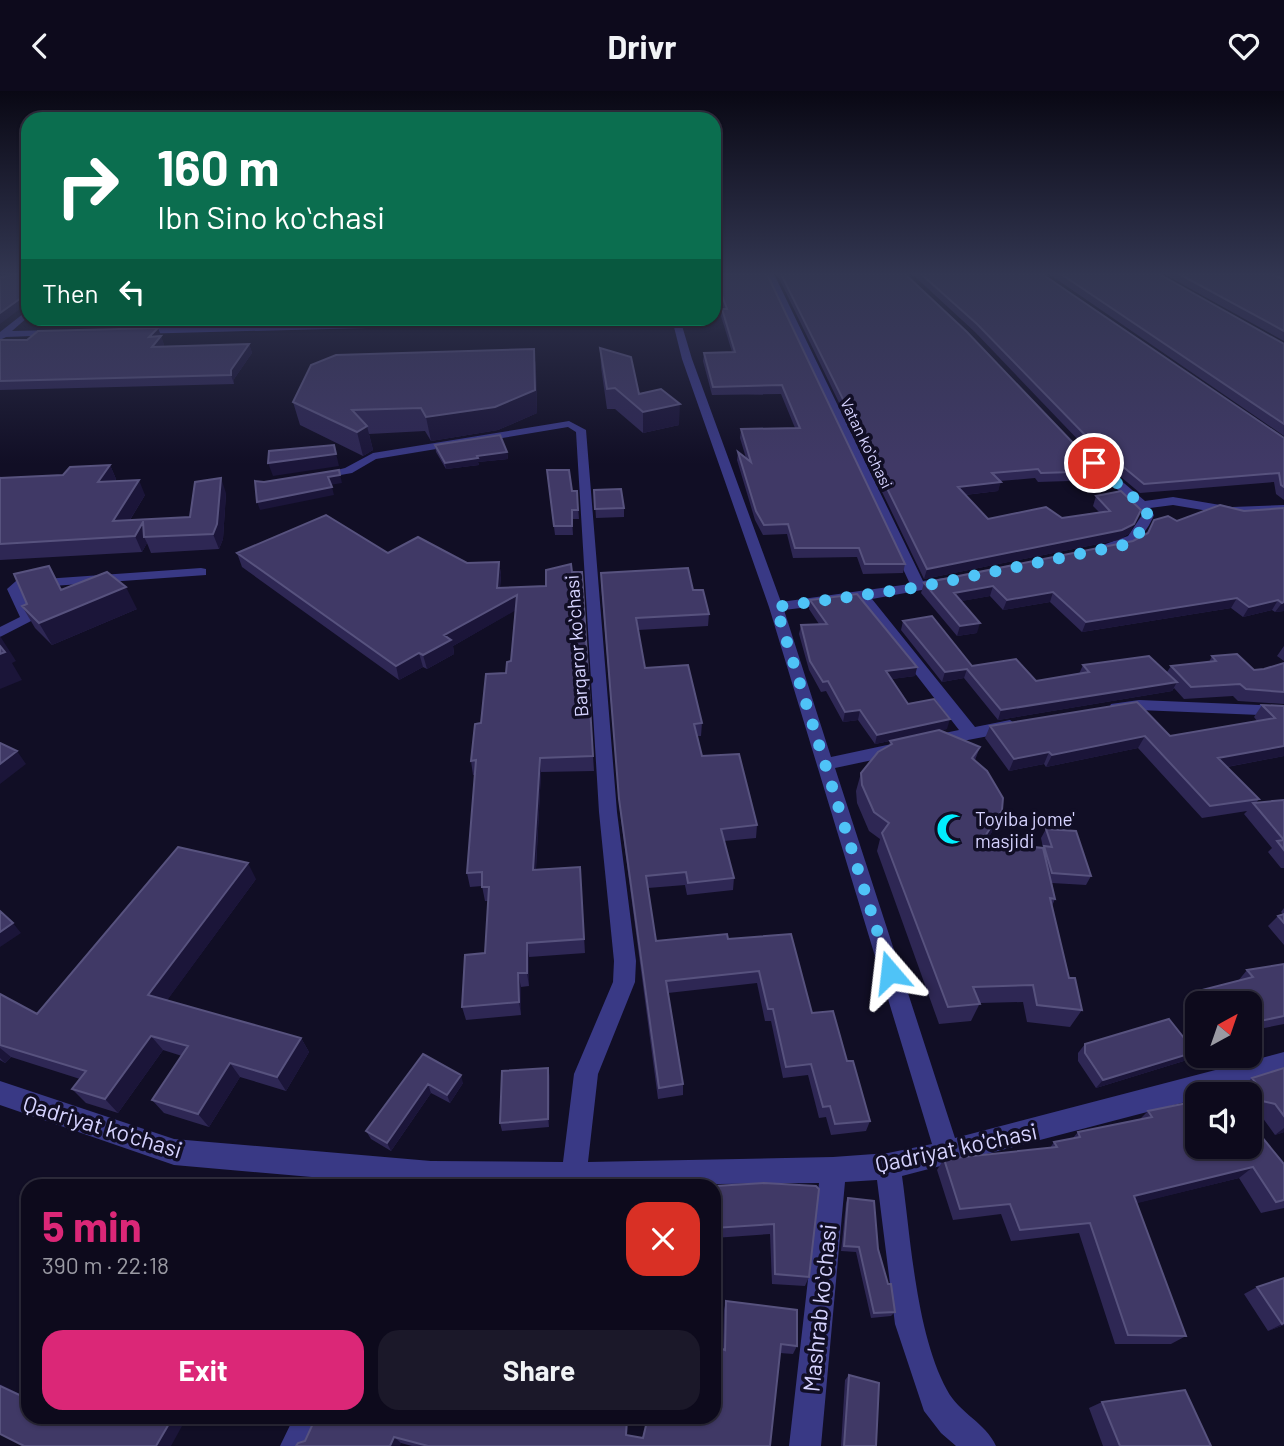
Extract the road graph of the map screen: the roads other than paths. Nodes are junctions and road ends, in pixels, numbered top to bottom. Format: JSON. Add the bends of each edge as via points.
{"nodes":[{"id":1,"x":681,"y":337,"type":"edge"},
{"id":2,"x":800,"y":337,"type":"edge"},
{"id":3,"x":1078,"y":450,"type":"edge"},
{"id":4,"x":307,"y":477,"type":"edge"},
{"id":5,"x":1142,"y":505,"type":"junction"},
{"id":6,"x":1284,"y":509,"type":"edge"},
{"id":7,"x":1096,"y":551,"type":"edge"},
{"id":8,"x":201,"y":572,"type":"dead end"},
{"id":9,"x":960,"y":579,"type":"edge"},
{"id":10,"x":919,"y":587,"type":"junction"},
{"id":11,"x":863,"y":596,"type":"junction"},
{"id":12,"x":776,"y":607,"type":"junction"},
{"id":13,"x":0,"y":633,"type":"edge"},
{"id":14,"x":1100,"y":711,"type":"edge"},
{"id":15,"x":1284,"y":711,"type":"edge"},
{"id":16,"x":1022,"y":724,"type":"edge"},
{"id":17,"x":970,"y":732,"type":"junction"},
{"id":18,"x":825,"y":764,"type":"junction"},
{"id":19,"x":1284,"y":1063,"type":"edge"},
{"id":20,"x":1235,"y":1082,"type":"edge"},
{"id":21,"x":0,"y":1093,"type":"edge"},
{"id":22,"x":1185,"y":1096,"type":"edge"},
{"id":23,"x":947,"y":1153,"type":"junction"},
{"id":24,"x":888,"y":1166,"type":"junction"},
{"id":25,"x":833,"y":1170,"type":"junction"},
{"id":26,"x":574,"y":1175,"type":"junction"},
{"id":27,"x":419,"y":1179,"type":"edge"},
{"id":28,"x":457,"y":1179,"type":"edge"},
{"id":29,"x":307,"y":1424,"type":"edge"},
{"id":30,"x":296,"y":1446,"type":"edge"},
{"id":31,"x":805,"y":1446,"type":"edge"},
{"id":32,"x":980,"y":1446,"type":"edge"}],
"edges":[{"from":1,"to":12,"type":"street"},
{"from":2,"to":10,"type":"street","name":"Vatan koʻchasi"},
{"from":3,"to":5,"type":"street"},
{"from":4,"to":26,"type":"street","name":"Barqaror koʻchasi","via":[[348,471],[365,459],[386,454],[569,424],[581,430],[608,812],[625,961],[624,982],[586,1074]]},
{"from":5,"to":6,"type":"street","via":[[1172,501],[1232,510]]},
{"from":5,"to":7,"type":"street","via":[[1148,515],[1137,537]]},
{"from":8,"to":13,"type":"street","via":[[21,584],[14,589],[28,619]]},
{"from":9,"to":10,"type":"street"},
{"from":10,"to":11,"type":"street"},
{"from":11,"to":12,"type":"street"},
{"from":11,"to":17,"type":"street"},
{"from":12,"to":18,"type":"street"},
{"from":14,"to":15,"type":"street","via":[[1139,705]]},
{"from":16,"to":17,"type":"street"},
{"from":17,"to":18,"type":"street"},
{"from":18,"to":23,"type":"street"},
{"from":19,"to":20,"type":"street","name":"Qadriyat ko'chasi"},
{"from":21,"to":27,"type":"street","name":"Qadriyat ko'chasi","via":[[174,1152]]},
{"from":22,"to":23,"type":"street","name":"Qadriyat ko'chasi"},
{"from":23,"to":24,"type":"street","name":"Qadriyat ko'chasi"},
{"from":24,"to":25,"type":"street","name":"Qadriyat ko'chasi"},
{"from":24,"to":32,"type":"street","via":[[909,1324],[935,1400],[952,1423]]},
{"from":25,"to":26,"type":"street","name":"Qadriyat ko'chasi"},
{"from":25,"to":31,"type":"street","name":"Mashrab koʻchasi"},
{"from":26,"to":28,"type":"street","name":"Qadriyat ko'chasi"},
{"from":29,"to":30,"type":"street"}]}
